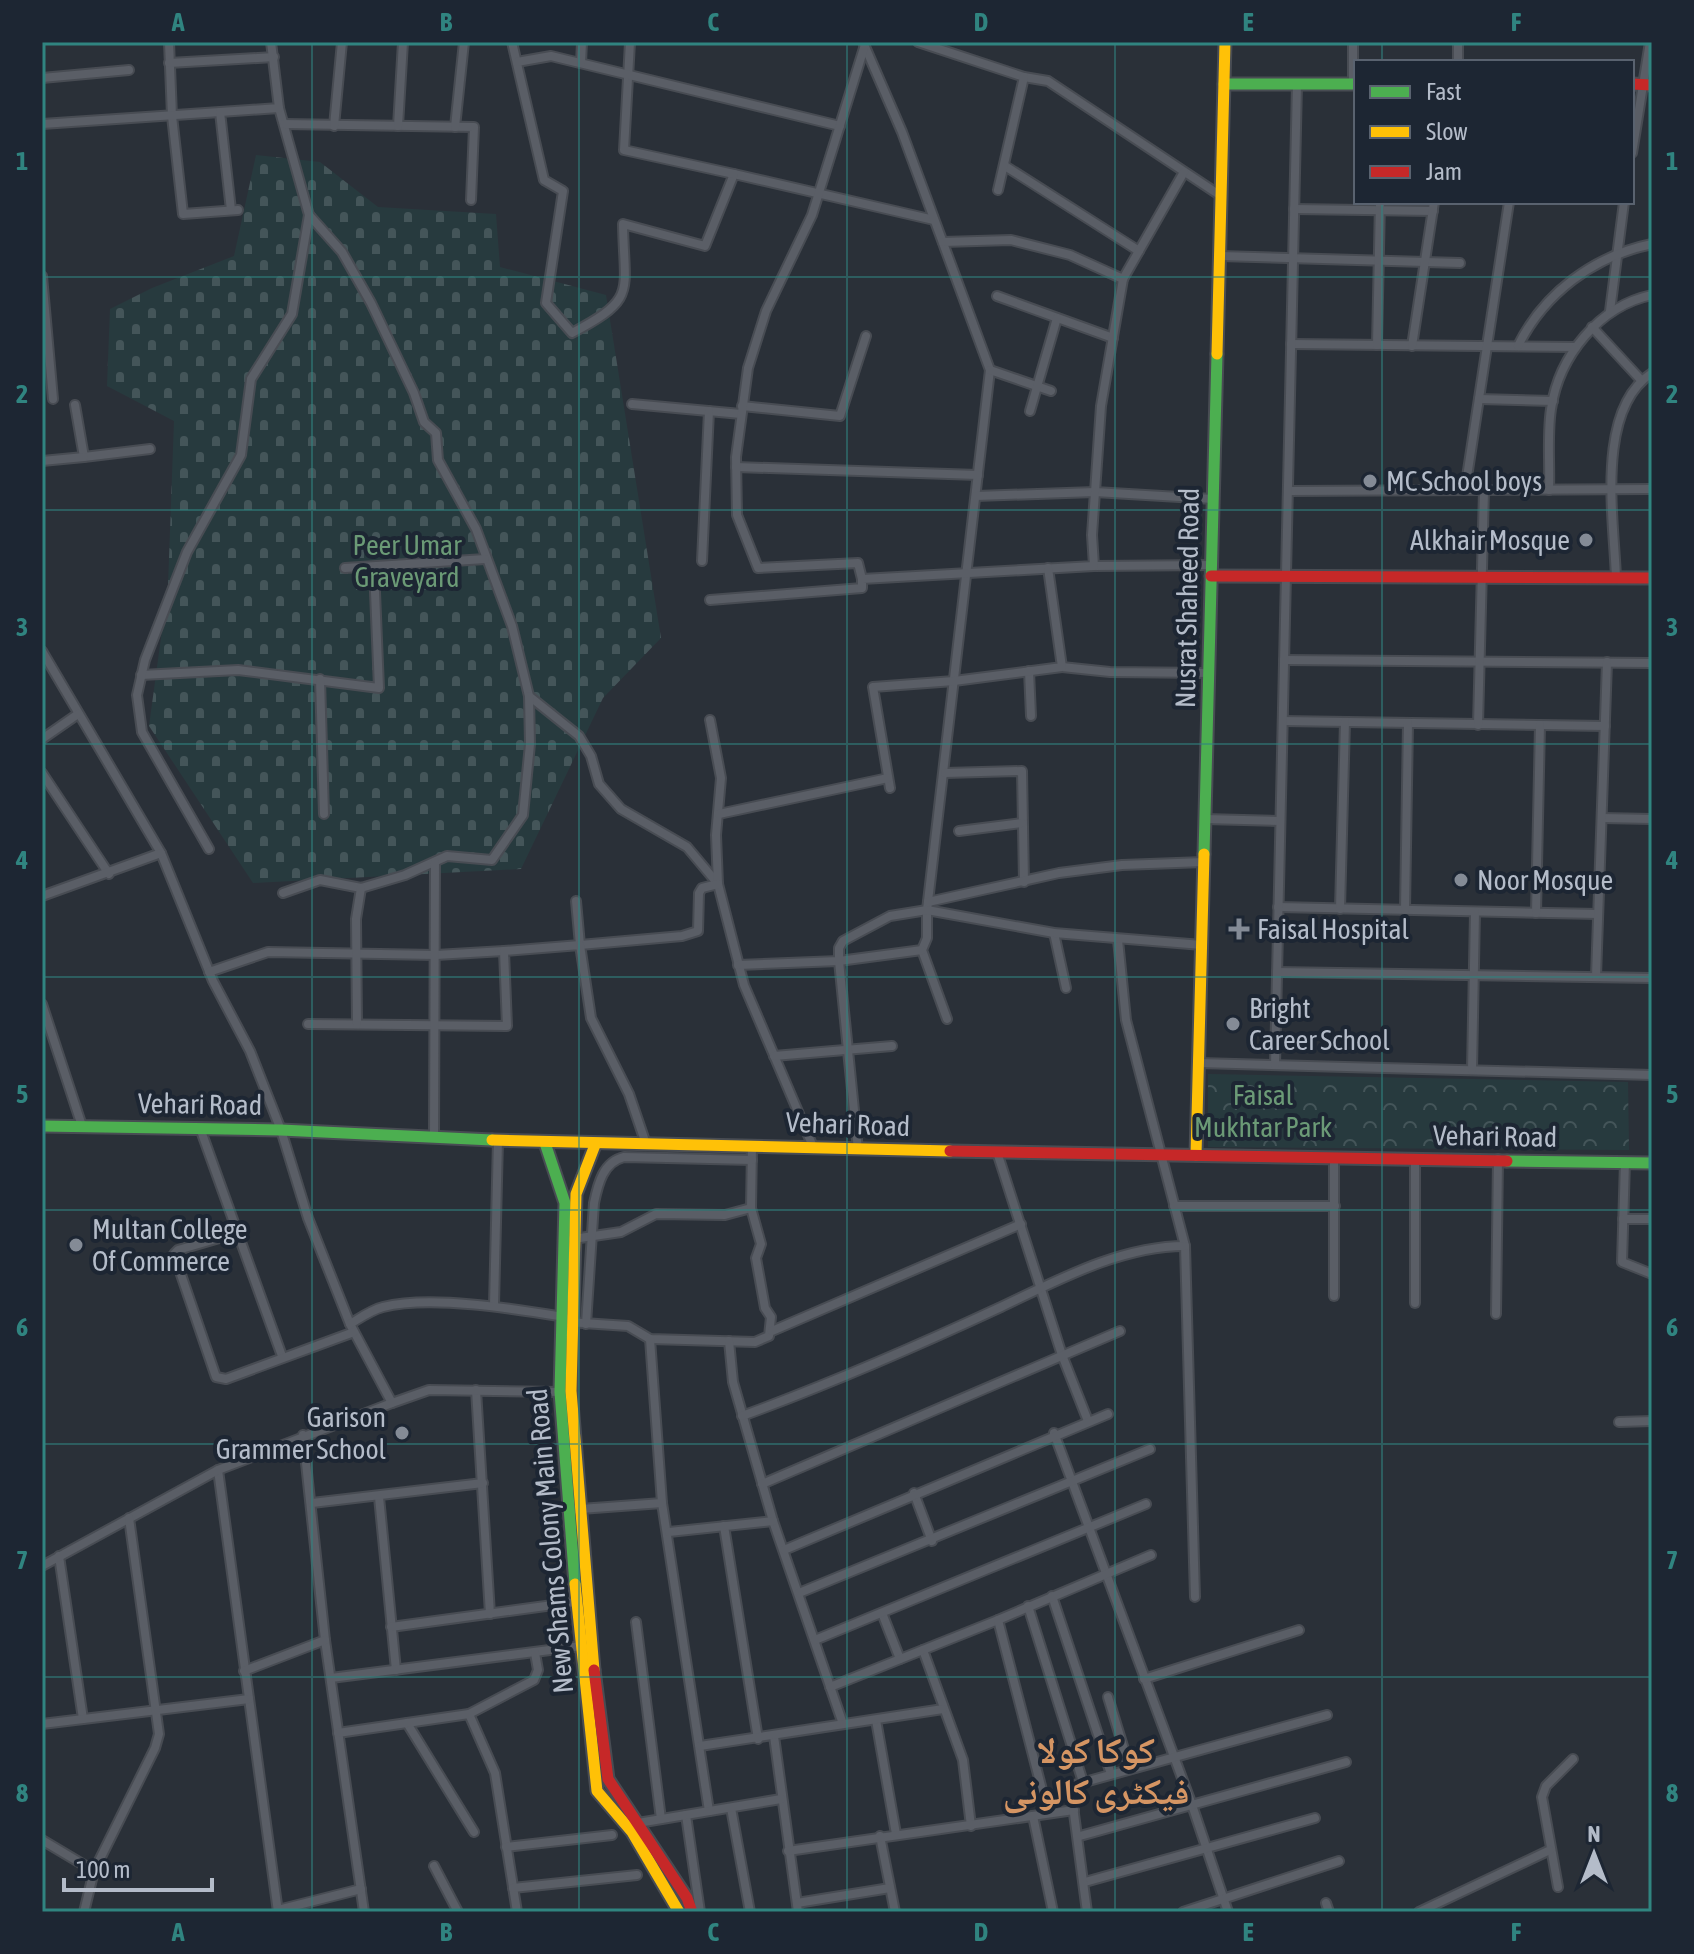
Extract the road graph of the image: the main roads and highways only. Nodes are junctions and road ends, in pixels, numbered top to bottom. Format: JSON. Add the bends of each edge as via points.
{"nodes":[{"id":1,"x":1225,"y":42,"type":"edge"},
{"id":2,"x":1224,"y":84,"type":"junction"},
{"id":3,"x":1354,"y":84,"type":"edge"},
{"id":4,"x":1212,"y":571,"type":"junction"},
{"id":5,"x":1652,"y":578,"type":"edge"},
{"id":6,"x":42,"y":1126,"type":"edge"},
{"id":7,"x":545,"y":1143,"type":"junction"},
{"id":8,"x":595,"y":1145,"type":"junction"},
{"id":9,"x":1196,"y":1155,"type":"junction"},
{"id":10,"x":1652,"y":1163,"type":"edge"},
{"id":11,"x":569,"y":1239,"type":"junction"},
{"id":12,"x":572,"y":1509,"type":"junction"},
{"id":13,"x":679,"y":1912,"type":"edge"},
{"id":14,"x":692,"y":1912,"type":"edge"}],
"edges":[{"from":1,"to":2,"type":"main road","name":"Nusrat Shaheed Road"},
{"from":2,"to":3,"type":"main road"},
{"from":2,"to":4,"type":"main road","name":"Nusrat Shaheed Road"},
{"from":4,"to":5,"type":"main road"},
{"from":4,"to":9,"type":"main road","name":"Nusrat Shaheed Road"},
{"from":6,"to":7,"type":"main road","name":"Vehari Road","via":[[434,1135]]},
{"from":7,"to":8,"type":"main road","name":"Vehari Road"},
{"from":7,"to":11,"type":"main road","name":"New Shams Colony Main Road","via":[[565,1203]]},
{"from":8,"to":9,"type":"main road","name":"Vehari Road"},
{"from":8,"to":11,"type":"main road","name":"New Shams Colony Main Road","via":[[576,1194]]},
{"from":9,"to":10,"type":"main road","name":"Vehari Road"},
{"from":11,"to":12,"type":"main road","name":"New Shams Colony Main Road","via":[[572,1321],[565,1392]]},
{"from":12,"to":13,"type":"main road","name":"New Shams Colony Main Road","via":[[575,1602],[597,1791],[632,1832]]},
{"from":12,"to":14,"type":"main road","name":"New Shams Colony Main Road","via":[[608,1779]]}]}
